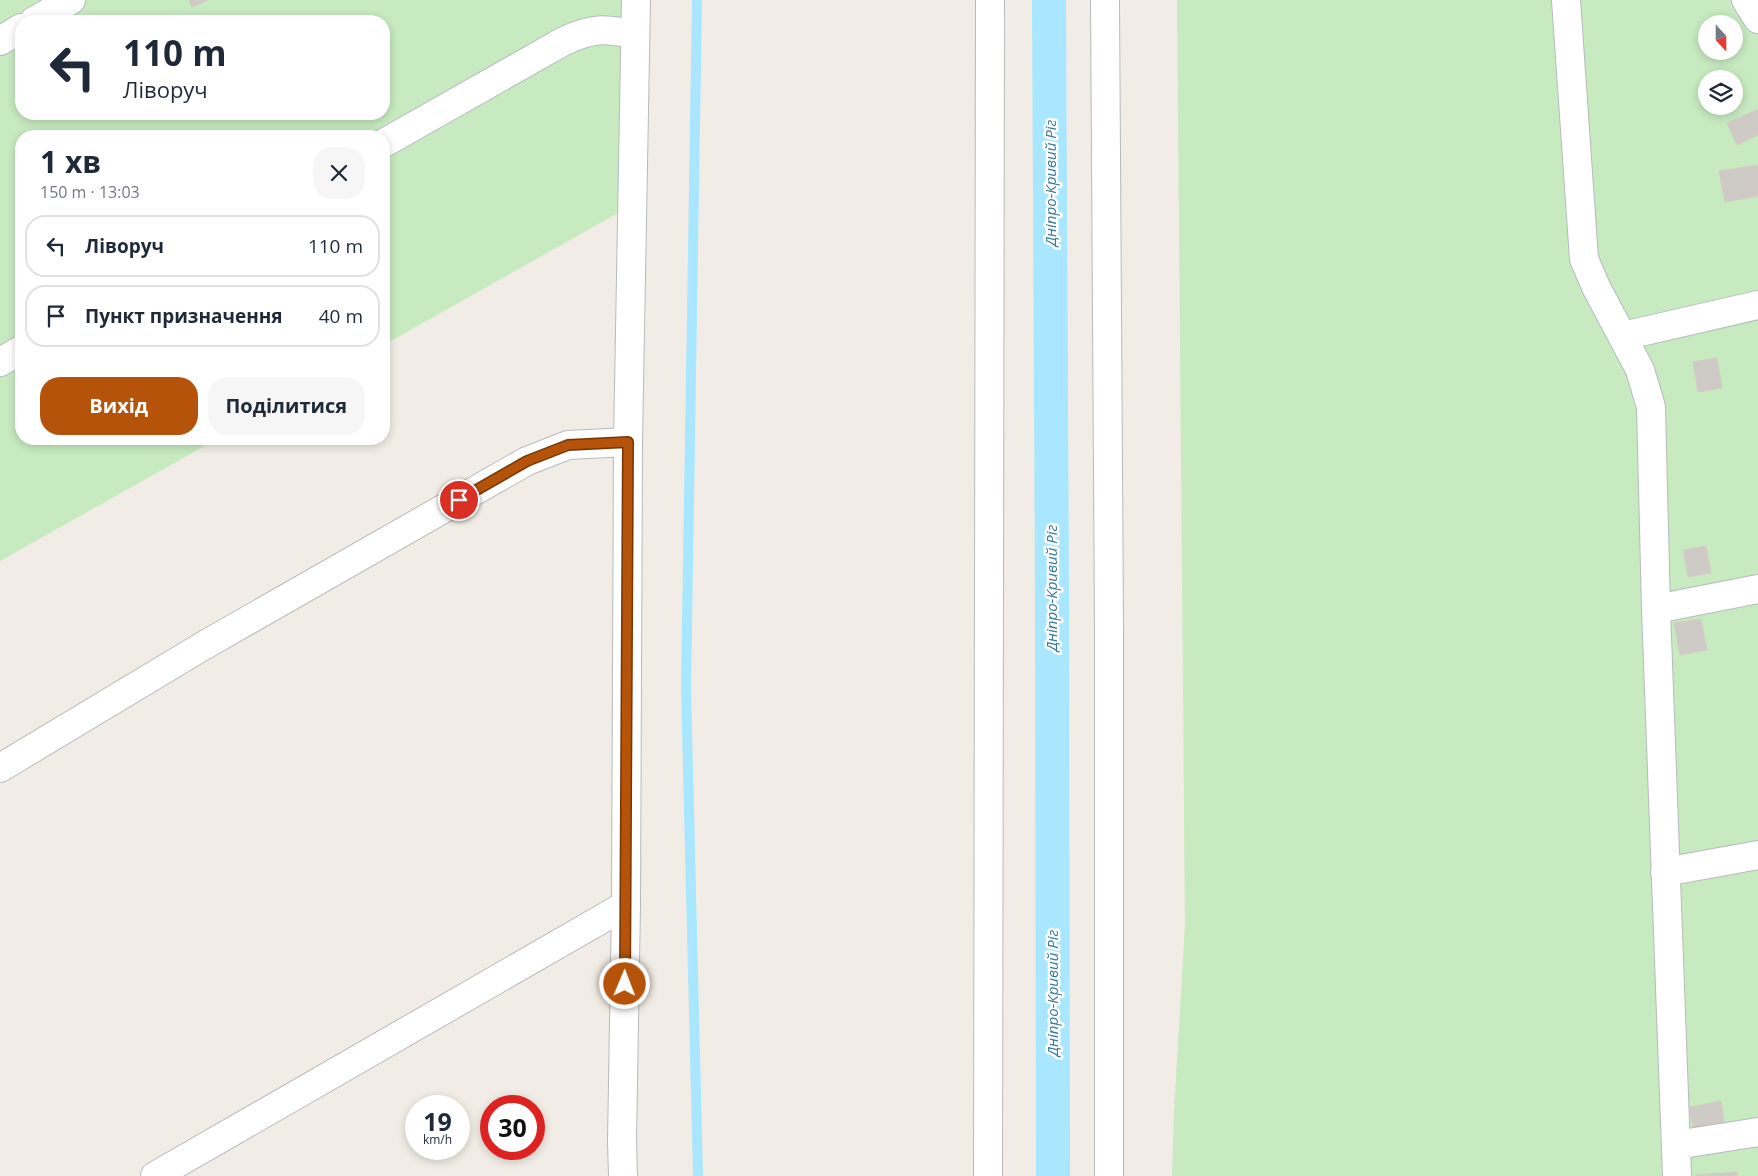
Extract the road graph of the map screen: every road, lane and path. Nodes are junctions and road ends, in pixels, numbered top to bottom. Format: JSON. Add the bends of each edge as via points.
{"nodes":[{"id":1,"x":71,"y":0,"type":"edge"},
{"id":2,"x":636,"y":0,"type":"edge"},
{"id":3,"x":990,"y":0,"type":"edge"},
{"id":4,"x":1105,"y":0,"type":"edge"},
{"id":5,"x":1566,"y":0,"type":"edge"},
{"id":6,"x":1746,"y":0,"type":"edge"},
{"id":7,"x":45,"y":15,"type":"edge"},
{"id":8,"x":1758,"y":19,"type":"edge"},
{"id":9,"x":15,"y":31,"type":"edge"},
{"id":10,"x":635,"y":34,"type":"junction"},
{"id":11,"x":0,"y":40,"type":"edge"},
{"id":12,"x":390,"y":140,"type":"edge"},
{"id":13,"x":1758,"y":304,"type":"edge"},
{"id":14,"x":1623,"y":336,"type":"junction"},
{"id":15,"x":15,"y":353,"type":"edge"},
{"id":16,"x":0,"y":362,"type":"edge"},
{"id":17,"x":628,"y":442,"type":"junction"},
{"id":18,"x":1758,"y":589,"type":"edge"},
{"id":19,"x":1656,"y":609,"type":"junction"},
{"id":20,"x":0,"y":768,"type":"edge"},
{"id":21,"x":1758,"y":855,"type":"edge"},
{"id":22,"x":1665,"y":872,"type":"junction"},
{"id":23,"x":626,"y":905,"type":"junction"},
{"id":24,"x":1758,"y":1132,"type":"edge"},
{"id":25,"x":1676,"y":1144,"type":"junction"},
{"id":26,"x":155,"y":1176,"type":"edge"},
{"id":27,"x":623,"y":1176,"type":"edge"},
{"id":28,"x":988,"y":1176,"type":"edge"},
{"id":29,"x":1109,"y":1176,"type":"edge"},
{"id":30,"x":1677,"y":1176,"type":"edge"}],
"edges":[{"from":1,"to":7,"type":"street"},
{"from":2,"to":10,"type":"street"},
{"from":3,"to":28,"type":"street"},
{"from":4,"to":29,"type":"street","via":[[1110,627]]},
{"from":5,"to":14,"type":"street","via":[[1584,259]]},
{"from":6,"to":8,"type":"street"},
{"from":9,"to":11,"type":"street"},
{"from":10,"to":12,"type":"street","via":[[597,30],[584,32]]},
{"from":10,"to":17,"type":"street"},
{"from":13,"to":14,"type":"street"},
{"from":14,"to":19,"type":"street","via":[[1640,370],[1652,407]]},
{"from":15,"to":16,"type":"street"},
{"from":17,"to":20,"type":"street","via":[[568,445],[527,461],[203,646]]},
{"from":17,"to":23,"type":"street"},
{"from":18,"to":19,"type":"street"},
{"from":19,"to":22,"type":"street"},
{"from":21,"to":22,"type":"street"},
{"from":22,"to":25,"type":"street"},
{"from":23,"to":26,"type":"street"},
{"from":23,"to":27,"type":"street"},
{"from":24,"to":25,"type":"street"},
{"from":25,"to":30,"type":"street"}]}
